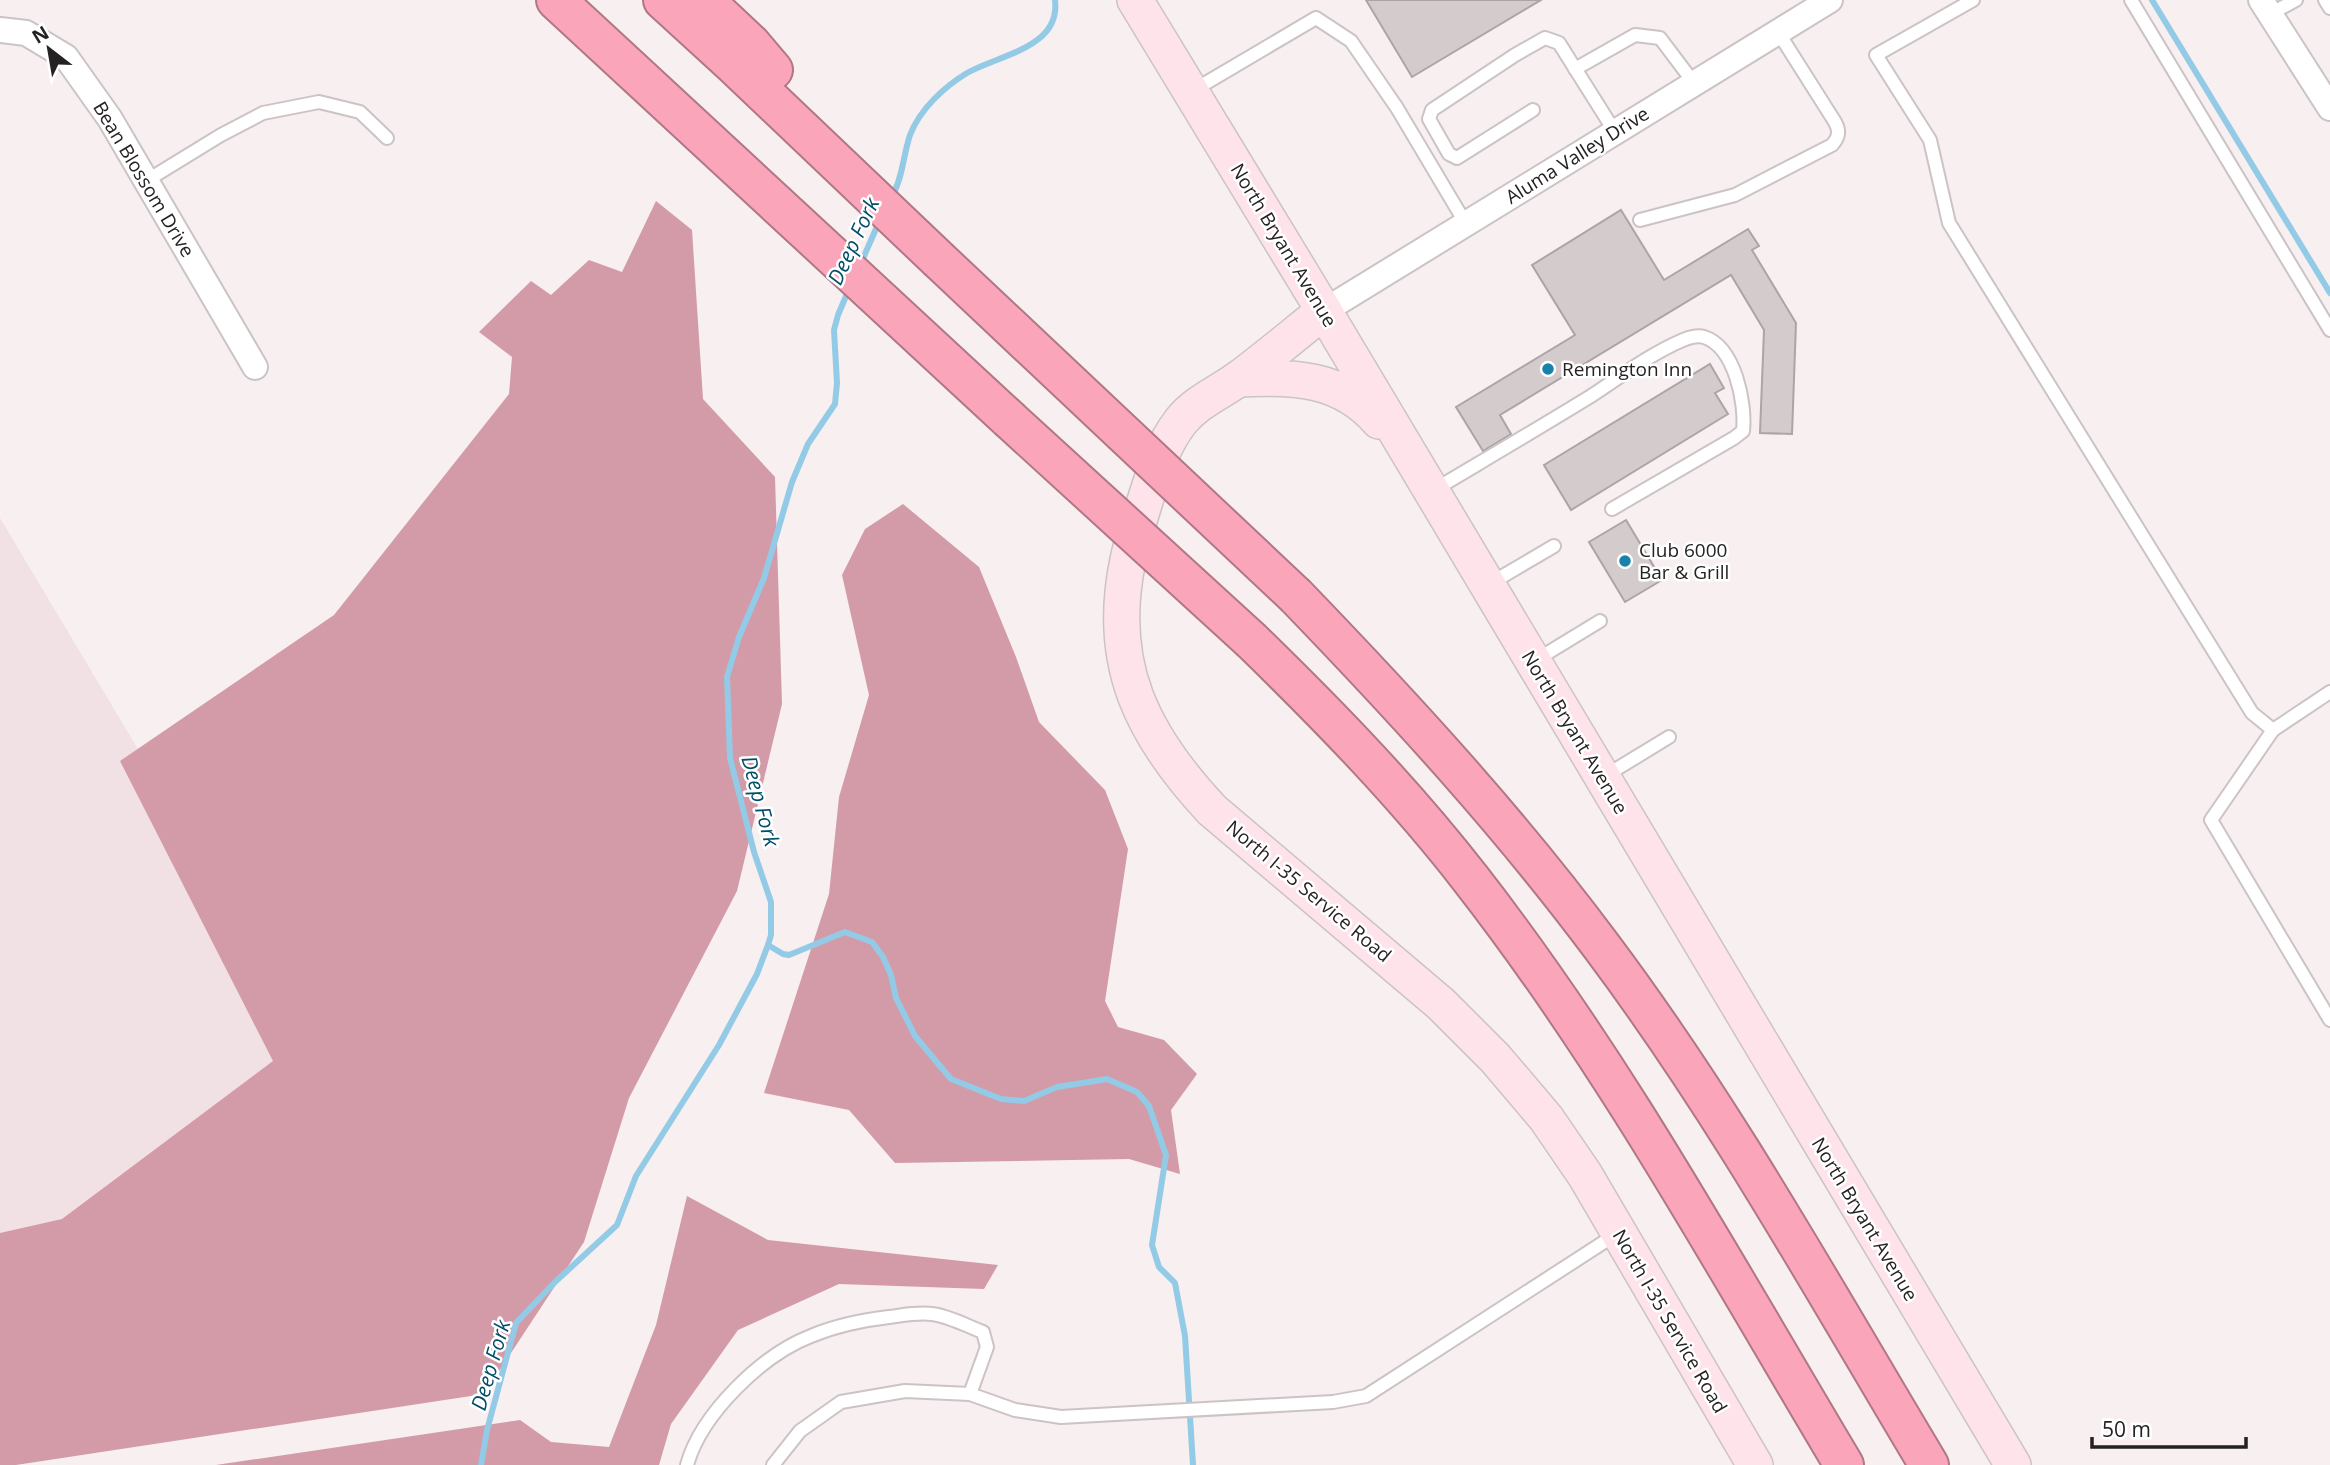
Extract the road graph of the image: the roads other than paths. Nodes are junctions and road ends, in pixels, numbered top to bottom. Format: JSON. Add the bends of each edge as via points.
{"nodes":[{"id":1,"x":556,"y":0,"type":"edge"},
{"id":2,"x":663,"y":0,"type":"edge"},
{"id":3,"x":704,"y":0,"type":"edge"},
{"id":4,"x":1830,"y":0,"type":"edge"},
{"id":5,"x":1973,"y":0,"type":"edge"},
{"id":6,"x":2131,"y":0,"type":"edge"},
{"id":7,"x":2296,"y":0,"type":"edge"},
{"id":8,"x":2325,"y":0,"type":"edge"},
{"id":9,"x":2265,"y":7,"type":"edge"},
{"id":10,"x":2330,"y":8,"type":"edge"},
{"id":11,"x":1143,"y":14,"type":"edge"},
{"id":12,"x":0,"y":30,"type":"edge"},
{"id":13,"x":1778,"y":32,"type":"junction"},
{"id":14,"x":742,"y":54,"type":"junction"},
{"id":15,"x":1575,"y":69,"type":"junction"},
{"id":16,"x":1694,"y":83,"type":"junction"},
{"id":17,"x":1191,"y":92,"type":"junction"},
{"id":18,"x":2330,"y":108,"type":"edge"},
{"id":19,"x":1533,"y":110,"type":"dead end"},
{"id":20,"x":1615,"y":132,"type":"junction"},
{"id":21,"x":387,"y":138,"type":"dead end"},
{"id":22,"x":146,"y":181,"type":"junction"},
{"id":23,"x":1640,"y":220,"type":"dead end"},
{"id":24,"x":1466,"y":224,"type":"junction"},
{"id":25,"x":1324,"y":311,"type":"junction"},
{"id":26,"x":2330,"y":330,"type":"edge"},
{"id":27,"x":255,"y":367,"type":"dead end"},
{"id":28,"x":1238,"y":379,"type":"junction"},
{"id":29,"x":1410,"y":458,"type":"junction"},
{"id":30,"x":1430,"y":492,"type":"junction"},
{"id":31,"x":1612,"y":509,"type":"dead end"},
{"id":32,"x":1554,"y":546,"type":"dead end"},
{"id":33,"x":1486,"y":585,"type":"junction"},
{"id":34,"x":1600,"y":621,"type":"dead end"},
{"id":35,"x":1533,"y":662,"type":"junction"},
{"id":36,"x":2330,"y":692,"type":"edge"},
{"id":37,"x":2273,"y":730,"type":"junction"},
{"id":38,"x":1669,"y":737,"type":"dead end"},
{"id":39,"x":1602,"y":778,"type":"junction"},
{"id":40,"x":2330,"y":1020,"type":"edge"},
{"id":41,"x":1618,"y":1233,"type":"junction"},
{"id":42,"x":970,"y":1394,"type":"junction"},
{"id":43,"x":687,"y":1465,"type":"edge"},
{"id":44,"x":773,"y":1465,"type":"edge"},
{"id":45,"x":1755,"y":1465,"type":"edge"},
{"id":46,"x":1844,"y":1465,"type":"edge"},
{"id":47,"x":1929,"y":1465,"type":"edge"},
{"id":48,"x":2013,"y":1465,"type":"edge"}],
"edges":[{"from":1,"to":46,"type":"highway","bridge":true,"via":[[1252,641],[1411,807],[1530,958],[1613,1080]]},
{"from":2,"to":14,"type":"highway"},
{"from":3,"to":14,"type":"highway"},
{"from":4,"to":13,"type":"street","name":"Aluma Valley Drive"},
{"from":5,"to":37,"type":"lane","via":[[1876,55],[1930,140],[1949,223],[2252,713]]},
{"from":6,"to":26,"type":"lane"},
{"from":7,"to":9,"type":"lane"},
{"from":8,"to":10,"type":"lane"},
{"from":9,"to":18,"type":"street"},
{"from":11,"to":17,"type":"main road","name":"North Bryant Avenue"},
{"from":12,"to":22,"type":"street","name":"Bean Blossom Drive","via":[[26,33],[66,57]]},
{"from":13,"to":16,"type":"street","name":"Aluma Valley Drive"},
{"from":13,"to":23,"type":"lane","via":[[1835,122],[1837,139],[1735,195]]},
{"from":14,"to":47,"type":"highway","bridge":true,"via":[[938,259],[1296,596],[1451,761],[1530,853],[1603,947],[1737,1143]]},
{"from":15,"to":16,"type":"lane","via":[[1635,35],[1648,36],[1660,38]]},
{"from":15,"to":19,"type":"lane","via":[[1559,43],[1545,38],[1432,110],[1429,119],[1449,154],[1457,158]]},
{"from":15,"to":20,"type":"lane"},
{"from":16,"to":20,"type":"street","name":"Aluma Valley Drive"},
{"from":17,"to":24,"type":"lane","via":[[1316,19],[1351,41]]},
{"from":17,"to":25,"type":"main road","name":"North Bryant Avenue"},
{"from":20,"to":24,"type":"street","name":"Aluma Valley Drive"},
{"from":21,"to":22,"type":"lane","via":[[360,112],[319,102],[263,113]]},
{"from":22,"to":27,"type":"street","name":"Bean Blossom Drive"},
{"from":24,"to":25,"type":"street","name":"Aluma Valley Drive"},
{"from":25,"to":28,"type":"main road","name":"North I-35 Service Road"},
{"from":25,"to":29,"type":"main road","name":"North Bryant Avenue"},
{"from":28,"to":29,"type":"main road","via":[[1298,378],[1340,391],[1371,412]]},
{"from":28,"to":41,"type":"main road","name":"North I-35 Service Road","via":[[1201,402],[1164,446],[1128,558],[1123,638],[1140,712],[1180,776],[1212,810],[1441,1004],[1495,1058],[1546,1118]]},
{"from":29,"to":30,"type":"main road","name":"North Bryant Avenue"},
{"from":30,"to":31,"type":"lane","via":[[1663,350],[1685,339],[1704,337],[1721,349],[1734,371],[1743,431]]},
{"from":30,"to":33,"type":"main road","name":"North Bryant Avenue"},
{"from":32,"to":33,"type":"lane"},
{"from":33,"to":35,"type":"main road","name":"North Bryant Avenue"},
{"from":34,"to":35,"type":"lane"},
{"from":35,"to":39,"type":"main road","name":"North Bryant Avenue"},
{"from":36,"to":37,"type":"lane"},
{"from":37,"to":40,"type":"lane","via":[[2211,820]]},
{"from":38,"to":39,"type":"lane"},
{"from":39,"to":48,"type":"main road","name":"North Bryant Avenue"},
{"from":41,"to":42,"type":"lane","via":[[1366,1396],[1333,1402],[1061,1417],[1015,1410]]},
{"from":41,"to":45,"type":"main road","name":"North I-35 Service Road"},
{"from":42,"to":43,"type":"lane","via":[[988,1347],[983,1332],[935,1314],[916,1313],[840,1326],[779,1352],[750,1376],[721,1406],[697,1440]]},
{"from":42,"to":44,"type":"lane","via":[[905,1391],[841,1402],[800,1431]]}]}
